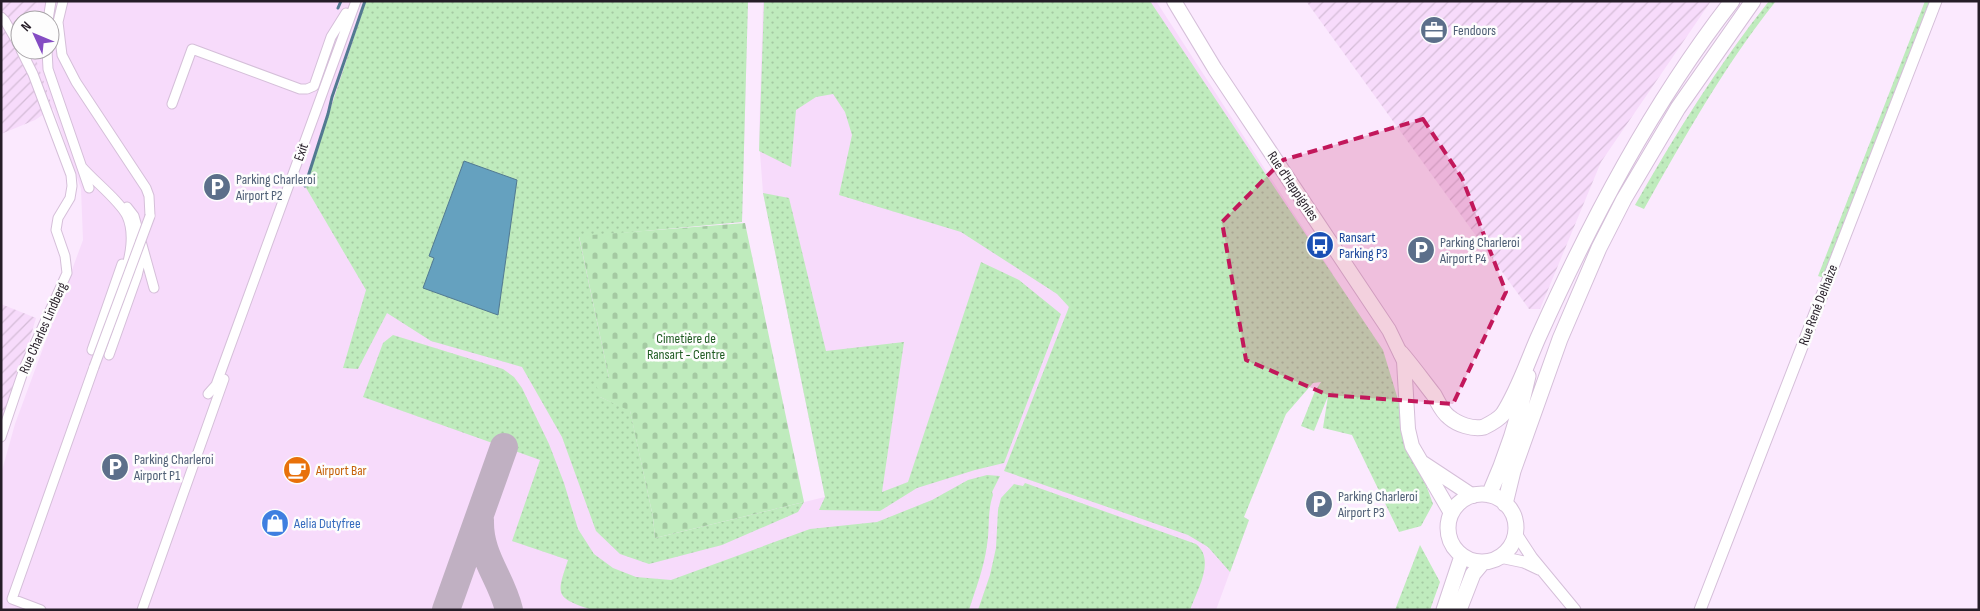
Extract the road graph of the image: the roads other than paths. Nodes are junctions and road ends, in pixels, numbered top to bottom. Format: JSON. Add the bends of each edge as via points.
{"nodes":[{"id":1,"x":354,"y":1,"type":"edge"},
{"id":2,"x":1174,"y":1,"type":"edge"},
{"id":3,"x":1721,"y":1,"type":"edge"},
{"id":4,"x":1732,"y":1,"type":"edge"},
{"id":5,"x":1753,"y":1,"type":"edge"},
{"id":6,"x":1936,"y":1,"type":"edge"},
{"id":7,"x":62,"y":5,"type":"edge"},
{"id":8,"x":1,"y":17,"type":"edge"},
{"id":9,"x":1713,"y":25,"type":"junction"},
{"id":10,"x":10,"y":28,"type":"edge"},
{"id":11,"x":26,"y":60,"type":"edge"},
{"id":12,"x":48,"y":60,"type":"edge"},
{"id":13,"x":172,"y":104,"type":"dead end"},
{"id":14,"x":82,"y":167,"type":"junction"},
{"id":15,"x":89,"y":188,"type":"dead end"},
{"id":16,"x":107,"y":193,"type":"junction"},
{"id":17,"x":127,"y":216,"type":"junction"},
{"id":18,"x":137,"y":241,"type":"junction"},
{"id":19,"x":141,"y":259,"type":"junction"},
{"id":20,"x":236,"y":330,"type":"junction"},
{"id":21,"x":1539,"y":336,"type":"junction"},
{"id":22,"x":102,"y":353,"type":"junction"},
{"id":23,"x":1401,"y":353,"type":"junction"},
{"id":24,"x":208,"y":394,"type":"dead end"},
{"id":25,"x":1,"y":437,"type":"edge"},
{"id":26,"x":1419,"y":460,"type":"junction"},
{"id":27,"x":1489,"y":495,"type":"junction"},
{"id":28,"x":1473,"y":496,"type":"junction"},
{"id":29,"x":1505,"y":504,"type":"junction"},
{"id":30,"x":1451,"y":512,"type":"junction"},
{"id":31,"x":1515,"y":532,"type":"junction"},
{"id":32,"x":1462,"y":556,"type":"junction"},
{"id":33,"x":1500,"y":557,"type":"junction"},
{"id":34,"x":1483,"y":562,"type":"junction"},
{"id":35,"x":1542,"y":570,"type":"junction"},
{"id":36,"x":41,"y":610,"type":"edge"},
{"id":37,"x":142,"y":610,"type":"edge"},
{"id":38,"x":1444,"y":610,"type":"edge"},
{"id":39,"x":1459,"y":610,"type":"edge"},
{"id":40,"x":1575,"y":610,"type":"edge"},
{"id":41,"x":1700,"y":610,"type":"edge"}],
"edges":[{"from":1,"to":13,"type":"street","via":[[331,37],[314,86],[300,89],[192,49]]},
{"from":1,"to":20,"type":"street","name":"Exit"},
{"from":2,"to":23,"type":"main road","name":"Rue d'Heppignies","via":[[1214,69],[1389,330]]},
{"from":3,"to":9,"type":"highway"},
{"from":4,"to":9,"type":"highway"},
{"from":5,"to":29,"type":"highway","via":[[1678,108],[1599,248],[1560,339],[1513,472]]},
{"from":6,"to":41,"type":"street","name":"Rue René Delhaize"},
{"from":7,"to":36,"type":"street","bridge":true,"via":[[58,22],[62,55],[72,76],[146,188],[150,216],[12,599]]},
{"from":8,"to":10,"type":"street","name":"Rue Charles Lindberg"},
{"from":9,"to":21,"type":"highway","via":[[1661,101],[1611,187]]},
{"from":11,"to":25,"type":"street","name":"Rue Charles Lindberg","via":[[70,175],[70,198],[58,218],[56,230],[67,273],[25,366]]},
{"from":12,"to":14,"type":"street","via":[[64,120]]},
{"from":14,"to":15,"type":"street"},
{"from":14,"to":16,"type":"street"},
{"from":16,"to":17,"type":"street"},
{"from":16,"to":19,"type":"street","via":[[134,216],[153,292]]},
{"from":16,"to":22,"type":"street","via":[[125,228],[125,247]]},
{"from":17,"to":18,"type":"street"},
{"from":17,"to":22,"type":"street","via":[[131,235],[128,264]]},
{"from":18,"to":19,"type":"street"},
{"from":18,"to":22,"type":"street","via":[[130,279]]},
{"from":19,"to":22,"type":"street","via":[[137,276]]},
{"from":20,"to":24,"type":"street","via":[[216,385]]},
{"from":20,"to":37,"type":"street","via":[[236,344]]},
{"from":21,"to":23,"type":"highway","via":[[1503,413],[1484,427],[1467,426],[1448,416]]},
{"from":21,"to":27,"type":"highway","via":[[1521,406]]},
{"from":23,"to":26,"type":"main road","name":"Rue d'Heppignies","via":[[1406,377],[1408,429]]},
{"from":26,"to":28,"type":"main road"},
{"from":26,"to":30,"type":"main road","name":"Rue d'Heppignies"},
{"from":27,"to":28,"type":"highway"},
{"from":27,"to":29,"type":"highway"},
{"from":28,"to":30,"type":"highway"},
{"from":29,"to":31,"type":"highway","via":[[1512,512]]},
{"from":30,"to":32,"type":"highway","via":[[1450,541]]},
{"from":31,"to":33,"type":"highway","via":[[1512,543]]},
{"from":31,"to":35,"type":"street"},
{"from":32,"to":34,"type":"highway"},
{"from":32,"to":38,"type":"highway"},
{"from":33,"to":34,"type":"highway"},
{"from":33,"to":35,"type":"street"},
{"from":34,"to":39,"type":"highway","via":[[1472,574]]},
{"from":35,"to":40,"type":"street"}]}
